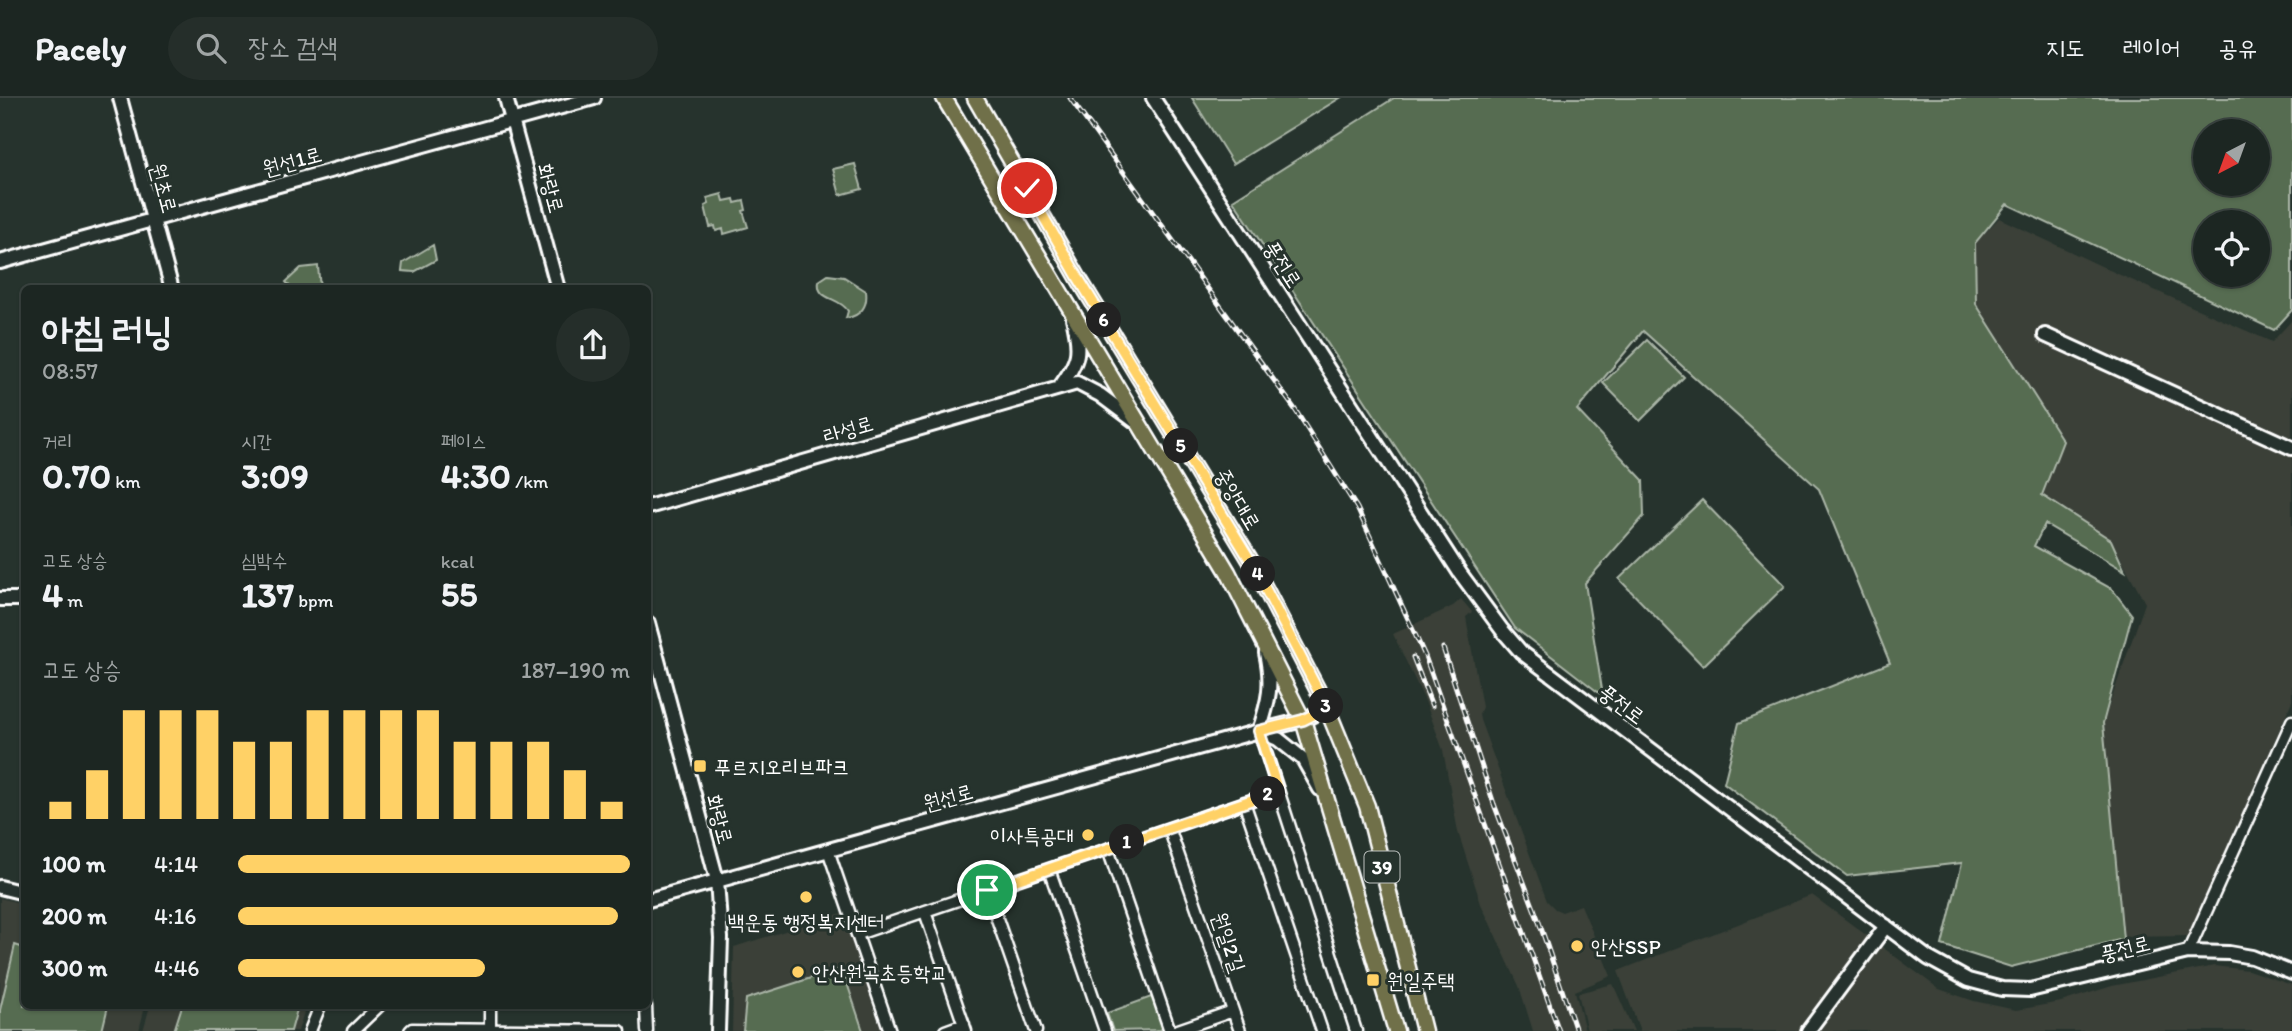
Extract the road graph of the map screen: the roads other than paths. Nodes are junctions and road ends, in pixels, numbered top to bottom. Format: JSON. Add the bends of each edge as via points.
{"nodes":[{"id":1,"x":120,"y":98,"type":"edge"},
{"id":2,"x":506,"y":98,"type":"edge"},
{"id":3,"x":594,"y":98,"type":"edge"},
{"id":4,"x":944,"y":98,"type":"edge"},
{"id":5,"x":975,"y":98,"type":"edge"},
{"id":6,"x":1153,"y":98,"type":"edge"},
{"id":7,"x":513,"y":120,"type":"junction"},
{"id":8,"x":153,"y":220,"type":"junction"},
{"id":9,"x":0,"y":262,"type":"edge"},
{"id":10,"x":171,"y":285,"type":"edge"},
{"id":11,"x":557,"y":285,"type":"edge"},
{"id":12,"x":1072,"y":313,"type":"junction"},
{"id":13,"x":2045,"y":335,"type":"dead end"},
{"id":14,"x":1059,"y":388,"type":"junction"},
{"id":15,"x":1136,"y":422,"type":"junction"},
{"id":16,"x":2292,"y":448,"type":"edge"},
{"id":17,"x":651,"y":506,"type":"edge"},
{"id":18,"x":0,"y":598,"type":"edge"},
{"id":19,"x":21,"y":599,"type":"edge"},
{"id":20,"x":651,"y":634,"type":"edge"},
{"id":21,"x":1264,"y":642,"type":"junction"},
{"id":22,"x":1327,"y":708,"type":"junction"},
{"id":23,"x":1303,"y":720,"type":"junction"},
{"id":24,"x":2292,"y":721,"type":"edge"},
{"id":25,"x":1259,"y":731,"type":"junction"},
{"id":26,"x":1278,"y":791,"type":"junction"},
{"id":27,"x":1328,"y":800,"type":"junction"},
{"id":28,"x":1244,"y":802,"type":"junction"},
{"id":29,"x":1169,"y":828,"type":"junction"},
{"id":30,"x":1108,"y":849,"type":"junction"},
{"id":31,"x":828,"y":850,"type":"junction"},
{"id":32,"x":1049,"y":869,"type":"junction"},
{"id":33,"x":717,"y":880,"type":"junction"},
{"id":34,"x":0,"y":887,"type":"edge"},
{"id":35,"x":987,"y":890,"type":"junction"},
{"id":36,"x":21,"y":892,"type":"edge"},
{"id":37,"x":651,"y":899,"type":"edge"},
{"id":38,"x":925,"y":912,"type":"junction"},
{"id":39,"x":1886,"y":926,"type":"junction"},
{"id":40,"x":858,"y":934,"type":"junction"},
{"id":41,"x":2188,"y":952,"type":"junction"},
{"id":42,"x":2292,"y":973,"type":"edge"},
{"id":43,"x":319,"y":1009,"type":"edge"},
{"id":44,"x":376,"y":1009,"type":"edge"},
{"id":45,"x":490,"y":1009,"type":"edge"},
{"id":46,"x":646,"y":1009,"type":"edge"},
{"id":47,"x":1233,"y":1011,"type":"junction"},
{"id":48,"x":965,"y":1027,"type":"edge"},
{"id":49,"x":490,"y":1030,"type":"edge"},
{"id":50,"x":310,"y":1031,"type":"edge"},
{"id":51,"x":353,"y":1031,"type":"edge"},
{"id":52,"x":410,"y":1031,"type":"edge"},
{"id":53,"x":620,"y":1031,"type":"edge"},
{"id":54,"x":647,"y":1031,"type":"edge"},
{"id":55,"x":718,"y":1031,"type":"edge"},
{"id":56,"x":890,"y":1031,"type":"edge"},
{"id":57,"x":945,"y":1031,"type":"edge"},
{"id":58,"x":1036,"y":1031,"type":"edge"},
{"id":59,"x":1105,"y":1031,"type":"edge"},
{"id":60,"x":1170,"y":1031,"type":"edge"},
{"id":61,"x":1175,"y":1031,"type":"edge"},
{"id":62,"x":1240,"y":1031,"type":"edge"},
{"id":63,"x":1322,"y":1031,"type":"edge"},
{"id":64,"x":1356,"y":1031,"type":"edge"},
{"id":65,"x":1396,"y":1031,"type":"edge"},
{"id":66,"x":1424,"y":1031,"type":"edge"},
{"id":67,"x":1808,"y":1031,"type":"edge"}],
"edges":[{"from":1,"to":8,"type":"street","name":"원초로"},
{"from":2,"to":7,"type":"street","name":"화랑로"},
{"from":3,"to":7,"type":"street","name":"원선1로"},
{"from":4,"to":12,"type":"main road","number":"39"},
{"from":5,"to":22,"type":"main road","name":"중앙대로","number":"39","via":[[1252,563]]},
{"from":6,"to":39,"type":"street","name":"풍전로","via":[[1460,573],[1515,645]]},
{"from":7,"to":8,"type":"street","name":"원선1로"},
{"from":7,"to":11,"type":"street","name":"화랑로"},
{"from":8,"to":9,"type":"street","name":"원선1로"},
{"from":8,"to":10,"type":"street","name":"원초로"},
{"from":12,"to":14,"type":"street","via":[[1079,343],[1075,367]]},
{"from":12,"to":15,"type":"main road","number":"39"},
{"from":13,"to":16,"type":"street"},
{"from":14,"to":15,"type":"street","via":[[1077,383]]},
{"from":14,"to":17,"type":"street","name":"라성로"},
{"from":15,"to":21,"type":"main road","number":"39","via":[[1228,572]]},
{"from":18,"to":19,"type":"street"},
{"from":20,"to":33,"type":"street","name":"화랑로"},
{"from":21,"to":23,"type":"main road","number":"39"},
{"from":21,"to":25,"type":"street","via":[[1271,676],[1269,702]]},
{"from":22,"to":23,"type":"street","name":"원선로"},
{"from":22,"to":66,"type":"main road","name":"중앙대로","number":"39","via":[[1367,806]]},
{"from":23,"to":25,"type":"street","name":"원선로"},
{"from":23,"to":27,"type":"main road","number":"39"},
{"from":24,"to":41,"type":"street"},
{"from":25,"to":26,"type":"street"},
{"from":25,"to":27,"type":"street","via":[[1278,739],[1303,760]]},
{"from":25,"to":31,"type":"street","name":"원선로"},
{"from":26,"to":28,"type":"street"},
{"from":26,"to":64,"type":"street"},
{"from":27,"to":65,"type":"main road","number":"39"},
{"from":28,"to":29,"type":"street"},
{"from":28,"to":63,"type":"street"},
{"from":29,"to":30,"type":"street"},
{"from":29,"to":47,"type":"street","name":"원일2길"},
{"from":30,"to":32,"type":"street"},
{"from":30,"to":60,"type":"street"},
{"from":31,"to":33,"type":"street","name":"원선로"},
{"from":31,"to":40,"type":"street"},
{"from":32,"to":35,"type":"street"},
{"from":32,"to":59,"type":"street"},
{"from":33,"to":37,"type":"street","name":"원선로"},
{"from":33,"to":55,"type":"street","name":"화랑로","via":[[721,938]]},
{"from":34,"to":36,"type":"street"},
{"from":35,"to":38,"type":"street"},
{"from":35,"to":58,"type":"street"},
{"from":38,"to":40,"type":"street"},
{"from":38,"to":48,"type":"street"},
{"from":39,"to":41,"type":"street","name":"풍전로","via":[[1927,958],[1968,980],[2002,989],[2030,990]]},
{"from":39,"to":67,"type":"street"},
{"from":40,"to":56,"type":"street"},
{"from":41,"to":42,"type":"street","name":"풍전로","via":[[2252,957]]},
{"from":43,"to":50,"type":"street"},
{"from":44,"to":51,"type":"street"},
{"from":45,"to":49,"type":"street"},
{"from":46,"to":54,"type":"street"},
{"from":47,"to":61,"type":"street"},
{"from":47,"to":62,"type":"street","name":"원일2길"},
{"from":48,"to":57,"type":"street"},
{"from":49,"to":52,"type":"street"},
{"from":49,"to":53,"type":"street"}]}
